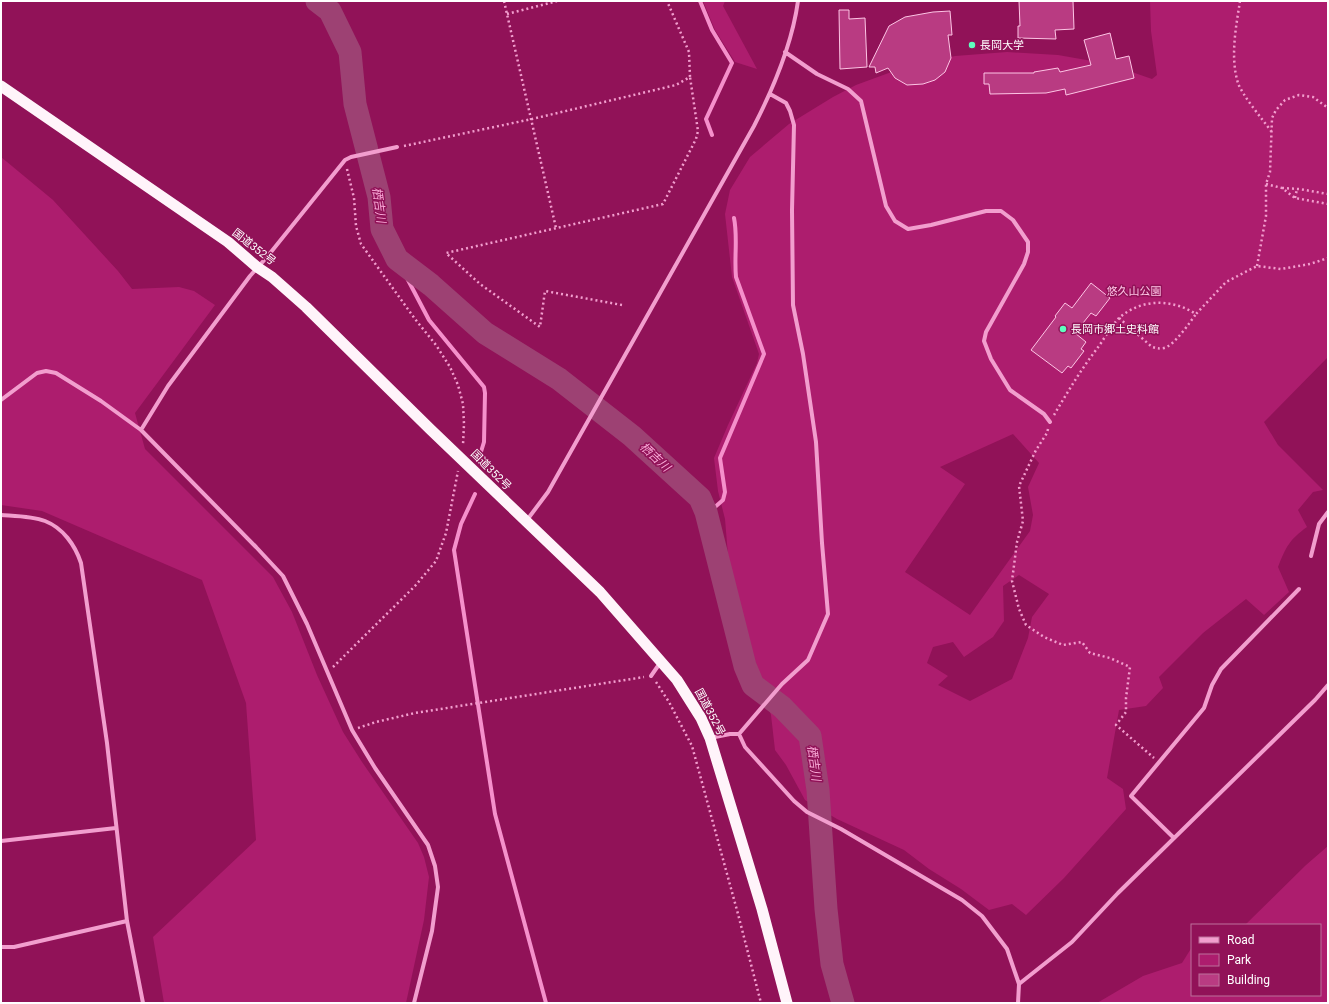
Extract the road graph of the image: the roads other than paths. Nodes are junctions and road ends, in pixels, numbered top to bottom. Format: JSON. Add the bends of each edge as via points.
{"nodes":[{"id":1,"x":798,"y":1,"type":"edge"},
{"id":2,"x":785,"y":52,"type":"junction"},
{"id":3,"x":1,"y":86,"type":"edge"},
{"id":4,"x":770,"y":94,"type":"junction"},
{"id":5,"x":397,"y":147,"type":"road end"},
{"id":6,"x":257,"y":267,"type":"junction"},
{"id":7,"x":1,"y":400,"type":"edge"},
{"id":8,"x":1050,"y":422,"type":"road end"},
{"id":9,"x":141,"y":430,"type":"junction"},
{"id":10,"x":1328,"y":512,"type":"edge"},
{"id":11,"x":1,"y":515,"type":"edge"},
{"id":12,"x":526,"y":522,"type":"junction"},
{"id":13,"x":1311,"y":556,"type":"dead end"},
{"id":14,"x":1299,"y":589,"type":"dead end"},
{"id":15,"x":662,"y":661,"type":"junction"},
{"id":16,"x":651,"y":676,"type":"road end"},
{"id":17,"x":1328,"y":685,"type":"edge"},
{"id":18,"x":739,"y":734,"type":"junction"},
{"id":19,"x":710,"y":738,"type":"junction"},
{"id":20,"x":116,"y":828,"type":"junction"},
{"id":21,"x":1174,"y":838,"type":"junction"},
{"id":22,"x":1,"y":841,"type":"edge"},
{"id":23,"x":127,"y":921,"type":"junction"},
{"id":24,"x":1,"y":947,"type":"edge"},
{"id":25,"x":1019,"y":984,"type":"junction"},
{"id":26,"x":143,"y":1003,"type":"edge"},
{"id":27,"x":414,"y":1003,"type":"edge"},
{"id":28,"x":787,"y":1003,"type":"edge"},
{"id":29,"x":1018,"y":1003,"type":"edge"}],
"edges":[{"from":1,"to":2,"type":"street"},
{"from":2,"to":4,"type":"street"},
{"from":2,"to":8,"type":"street","via":[[817,74],[848,89],[861,101],[886,206],[895,221],[908,229],[939,224],[986,211],[1001,211],[1013,220],[1028,242],[1028,252],[984,340],[991,359],[1010,390],[1044,414]]},
{"from":3,"to":6,"type":"highway","name":"国道352号","via":[[228,242]]},
{"from":4,"to":12,"type":"street","via":[[609,386],[548,492]]},
{"from":4,"to":18,"type":"street","via":[[786,103],[794,125],[793,305],[816,442],[828,614],[808,660],[782,684]]},
{"from":5,"to":6,"type":"street","via":[[345,160]]},
{"from":6,"to":9,"type":"street","via":[[168,386]]},
{"from":6,"to":12,"type":"highway","name":"国道352号","via":[[306,307]]},
{"from":7,"to":9,"type":"street","via":[[37,374],[46,371],[82,389]]},
{"from":9,"to":27,"type":"street","via":[[283,576],[307,624],[352,730],[428,845],[438,887],[432,930]]},
{"from":10,"to":13,"type":"street","via":[[1319,524]]},
{"from":11,"to":20,"type":"street","via":[[44,520],[56,527],[78,553],[107,744]]},
{"from":12,"to":15,"type":"highway","name":"国道352号","via":[[600,592]]},
{"from":14,"to":21,"type":"street","via":[[1221,669],[1204,708],[1131,796]]},
{"from":15,"to":16,"type":"street"},
{"from":15,"to":19,"type":"highway","name":"国道352号","via":[[677,680]]},
{"from":17,"to":21,"type":"street"},
{"from":18,"to":19,"type":"street"},
{"from":18,"to":25,"type":"street","via":[[745,747],[794,802],[807,812],[841,829],[962,900],[982,916],[1007,949]]},
{"from":19,"to":28,"type":"highway","name":"国道352号","via":[[762,909]]},
{"from":20,"to":22,"type":"street"},
{"from":20,"to":23,"type":"street"},
{"from":21,"to":25,"type":"street","via":[[1072,942]]},
{"from":23,"to":24,"type":"street","via":[[14,947]]},
{"from":23,"to":26,"type":"street"},
{"from":25,"to":29,"type":"street"}]}
